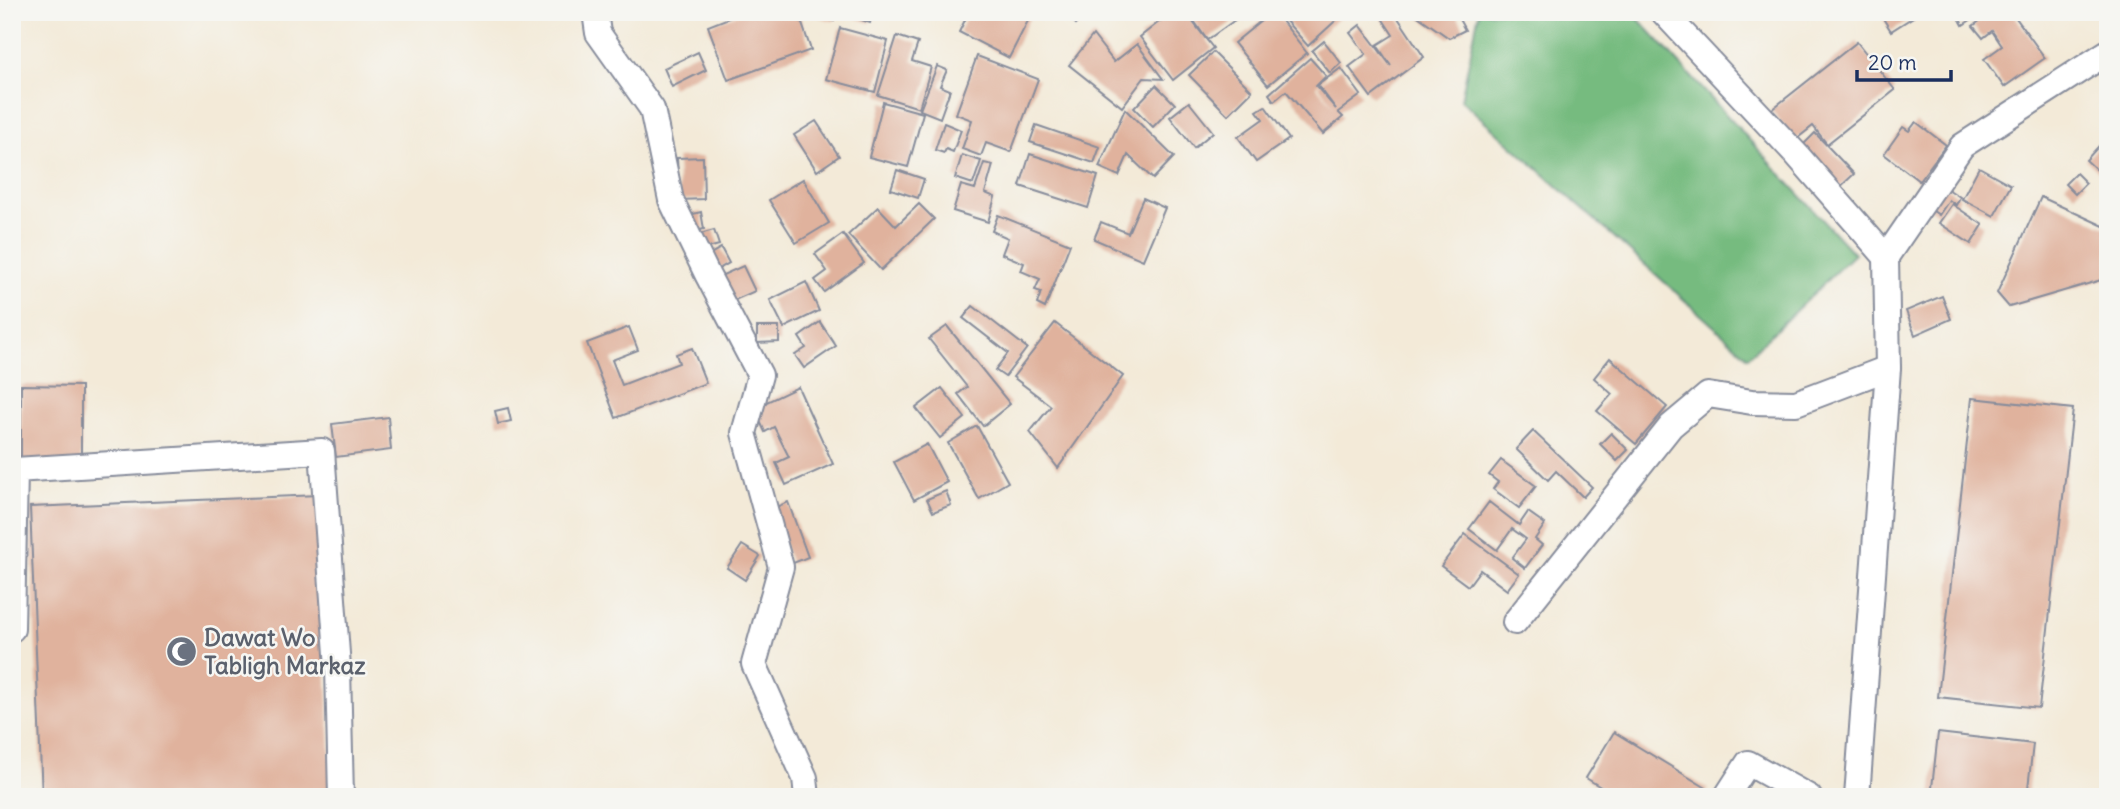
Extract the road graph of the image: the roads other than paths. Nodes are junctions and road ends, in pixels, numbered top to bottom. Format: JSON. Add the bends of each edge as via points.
{"nodes":[{"id":1,"x":595,"y":12,"type":"edge"},
{"id":2,"x":1663,"y":12,"type":"edge"},
{"id":3,"x":2108,"y":52,"type":"edge"},
{"id":4,"x":1886,"y":257,"type":"junction"},
{"id":5,"x":1888,"y":368,"type":"junction"},
{"id":6,"x":1515,"y":622,"type":"dead end"},
{"id":7,"x":12,"y":629,"type":"edge"},
{"id":8,"x":341,"y":797,"type":"edge"},
{"id":9,"x":807,"y":797,"type":"edge"},
{"id":10,"x":1726,"y":797,"type":"edge"},
{"id":11,"x":1809,"y":797,"type":"edge"},
{"id":12,"x":1857,"y":797,"type":"edge"}],
"edges":[{"from":1,"to":9,"type":"street","via":[[598,33],[652,109],[671,200],[761,375],[744,433],[780,567],[754,664],[805,778]]},
{"from":2,"to":4,"type":"street"},
{"from":3,"to":4,"type":"street","via":[[1962,146]]},
{"from":4,"to":5,"type":"street"},
{"from":5,"to":6,"type":"street","via":[[1796,402],[1708,395],[1671,426]]},
{"from":5,"to":12,"type":"street"},
{"from":7,"to":8,"type":"street","via":[[15,470],[322,452],[338,667]]},
{"from":10,"to":11,"type":"street","via":[[1748,763]]}]}
